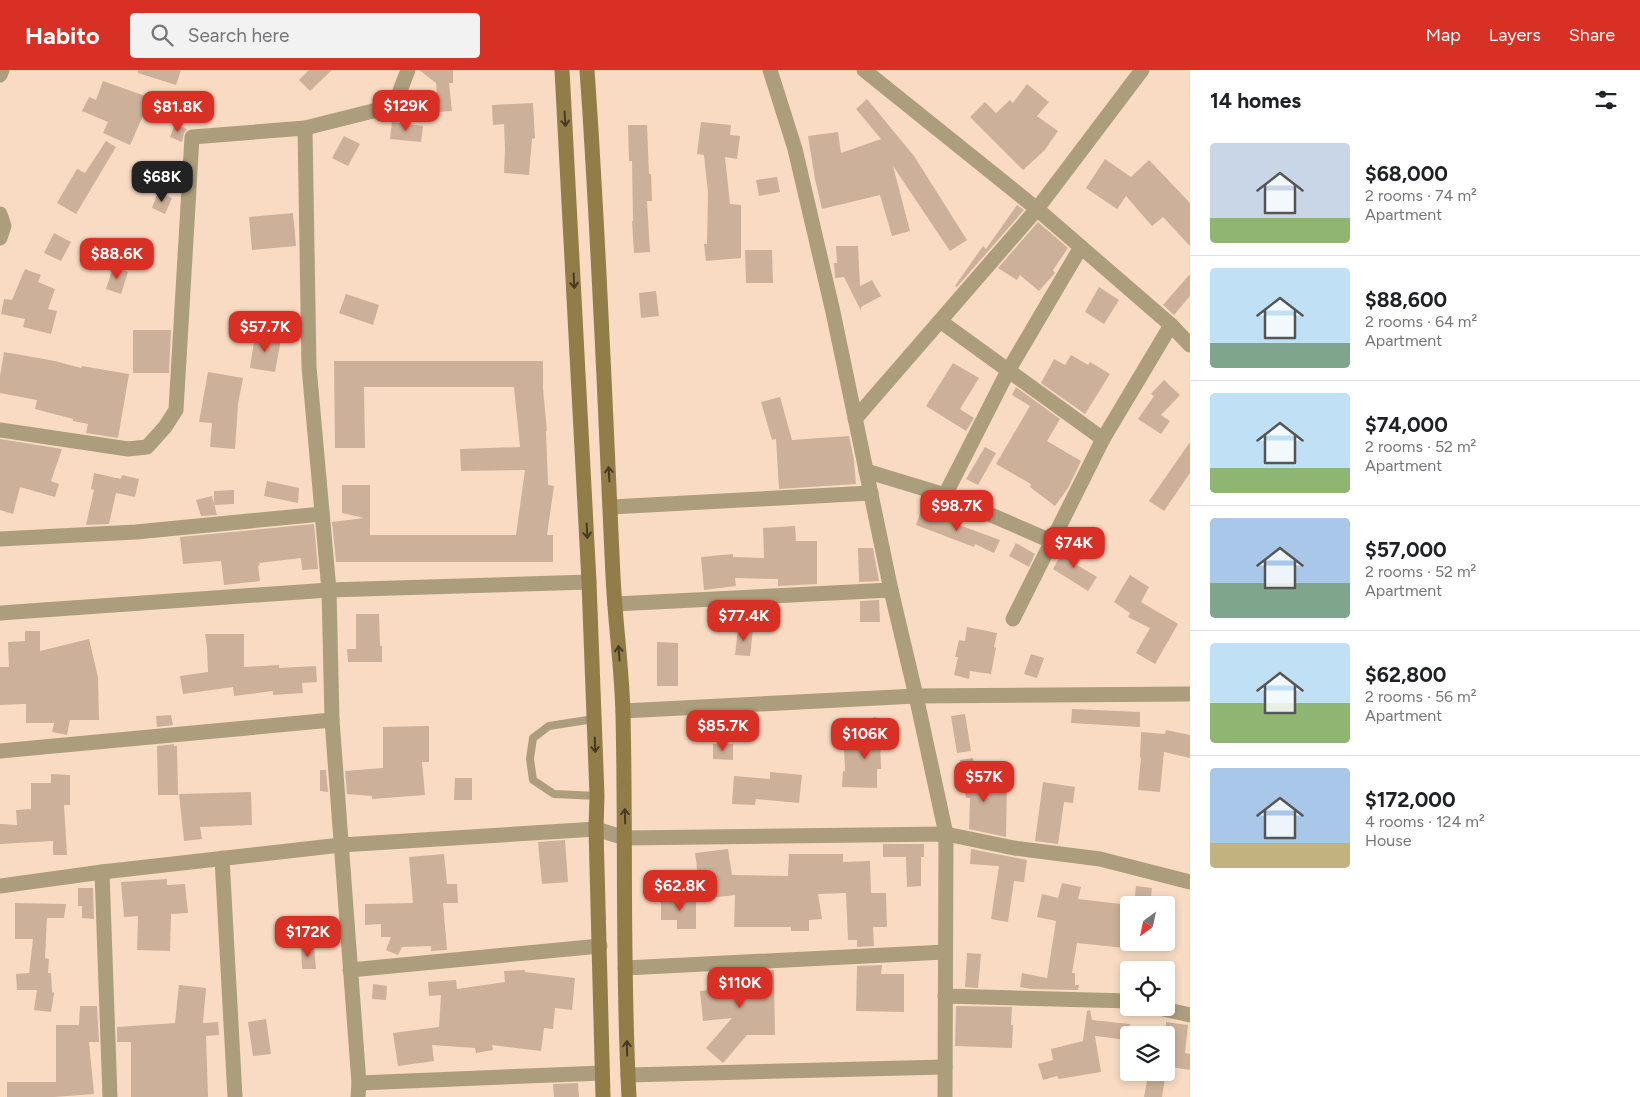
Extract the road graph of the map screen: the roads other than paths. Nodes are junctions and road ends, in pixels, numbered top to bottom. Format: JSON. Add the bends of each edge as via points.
{"nodes":[{"id":1,"x":2,"y":70,"type":"edge"},
{"id":2,"x":408,"y":70,"type":"edge"},
{"id":3,"x":562,"y":70,"type":"edge"},
{"id":4,"x":587,"y":70,"type":"edge"},
{"id":5,"x":770,"y":70,"type":"edge"},
{"id":6,"x":864,"y":70,"type":"edge"},
{"id":7,"x":1142,"y":70,"type":"edge"},
{"id":8,"x":0,"y":75,"type":"edge"},
{"id":9,"x":305,"y":128,"type":"junction"},
{"id":10,"x":1037,"y":209,"type":"junction"},
{"id":11,"x":0,"y":214,"type":"edge"},
{"id":12,"x":0,"y":238,"type":"edge"},
{"id":13,"x":1081,"y":247,"type":"junction"},
{"id":14,"x":940,"y":321,"type":"junction"},
{"id":15,"x":1171,"y":325,"type":"junction"},
{"id":16,"x":1190,"y":345,"type":"edge"},
{"id":17,"x":1008,"y":371,"type":"junction"},
{"id":18,"x":855,"y":419,"type":"junction"},
{"id":19,"x":0,"y":430,"type":"edge"},
{"id":20,"x":1103,"y":439,"type":"junction"},
{"id":21,"x":866,"y":471,"type":"junction"},
{"id":22,"x":871,"y":493,"type":"junction"},
{"id":23,"x":945,"y":495,"type":"junction"},
{"id":24,"x":611,"y":507,"type":"junction"},
{"id":25,"x":322,"y":514,"type":"junction"},
{"id":26,"x":0,"y":539,"type":"edge"},
{"id":27,"x":1051,"y":541,"type":"junction"},
{"id":28,"x":589,"y":582,"type":"junction"},
{"id":29,"x":329,"y":590,"type":"junction"},
{"id":30,"x":891,"y":590,"type":"junction"},
{"id":31,"x":616,"y":604,"type":"junction"},
{"id":32,"x":0,"y":613,"type":"edge"},
{"id":33,"x":1013,"y":619,"type":"dead end"},
{"id":34,"x":1190,"y":694,"type":"edge"},
{"id":35,"x":916,"y":696,"type":"junction"},
{"id":36,"x":623,"y":711,"type":"junction"},
{"id":37,"x":594,"y":719,"type":"junction"},
{"id":38,"x":332,"y":720,"type":"junction"},
{"id":39,"x":0,"y":750,"type":"edge"},
{"id":40,"x":597,"y":796,"type":"junction"},
{"id":41,"x":596,"y":829,"type":"junction"},
{"id":42,"x":946,"y":834,"type":"junction"},
{"id":43,"x":625,"y":838,"type":"junction"},
{"id":44,"x":341,"y":845,"type":"junction"},
{"id":45,"x":222,"y":858,"type":"junction"},
{"id":46,"x":102,"y":872,"type":"junction"},
{"id":47,"x":1190,"y":882,"type":"edge"},
{"id":48,"x":0,"y":886,"type":"edge"},
{"id":49,"x":600,"y":946,"type":"junction"},
{"id":50,"x":945,"y":952,"type":"junction"},
{"id":51,"x":625,"y":968,"type":"junction"},
{"id":52,"x":350,"y":970,"type":"junction"},
{"id":53,"x":945,"y":996,"type":"junction"},
{"id":54,"x":1120,"y":1001,"type":"edge"},
{"id":55,"x":1175,"y":1012,"type":"edge"},
{"id":56,"x":1190,"y":1015,"type":"edge"},
{"id":57,"x":945,"y":1067,"type":"junction"},
{"id":58,"x":602,"y":1073,"type":"junction"},
{"id":59,"x":628,"y":1075,"type":"junction"},
{"id":60,"x":359,"y":1090,"type":"edge"},
{"id":61,"x":110,"y":1097,"type":"edge"},
{"id":62,"x":235,"y":1097,"type":"edge"},
{"id":63,"x":603,"y":1097,"type":"edge"},
{"id":64,"x":629,"y":1097,"type":"edge"},
{"id":65,"x":944,"y":1097,"type":"edge"}],
"edges":[{"from":1,"to":8,"type":"street"},
{"from":2,"to":9,"type":"street","via":[[398,96],[377,110]]},
{"from":3,"to":28,"type":"main road","one_way":true},
{"from":24,"to":4,"type":"main road","one_way":true},
{"from":5,"to":18,"type":"street","via":[[797,159]]},
{"from":6,"to":10,"type":"street"},
{"from":7,"to":10,"type":"street"},
{"from":9,"to":19,"type":"street","via":[[192,137],[176,410],[147,447],[128,449]]},
{"from":9,"to":25,"type":"street","via":[[309,367]]},
{"from":10,"to":13,"type":"street"},
{"from":10,"to":14,"type":"street"},
{"from":11,"to":12,"type":"street","via":[[4,226]]},
{"from":13,"to":15,"type":"street"},
{"from":13,"to":17,"type":"street"},
{"from":14,"to":17,"type":"street"},
{"from":14,"to":18,"type":"street"},
{"from":15,"to":16,"type":"street"},
{"from":15,"to":20,"type":"street"},
{"from":17,"to":20,"type":"street"},
{"from":17,"to":23,"type":"street"},
{"from":18,"to":21,"type":"street"},
{"from":20,"to":27,"type":"street"},
{"from":21,"to":22,"type":"street"},
{"from":21,"to":23,"type":"street"},
{"from":22,"to":24,"type":"street"},
{"from":22,"to":30,"type":"street"},
{"from":23,"to":27,"type":"street"},
{"from":24,"to":31,"type":"main road"},
{"from":25,"to":26,"type":"street","via":[[136,532]]},
{"from":25,"to":29,"type":"street"},
{"from":27,"to":33,"type":"street"},
{"from":28,"to":29,"type":"street"},
{"from":28,"to":37,"type":"main road"},
{"from":29,"to":32,"type":"street"},
{"from":29,"to":38,"type":"street"},
{"from":30,"to":31,"type":"street"},
{"from":30,"to":35,"type":"street"},
{"from":36,"to":31,"type":"main road","one_way":true},
{"from":34,"to":35,"type":"street"},
{"from":35,"to":36,"type":"street"},
{"from":35,"to":42,"type":"street"},
{"from":43,"to":36,"type":"main road","one_way":true},
{"from":37,"to":40,"type":"main road","one_way":true},
{"from":37,"to":40,"type":"lane","via":[[549,726],[533,738],[530,759],[532,780],[554,794]]},
{"from":38,"to":39,"type":"street"},
{"from":38,"to":44,"type":"street"},
{"from":40,"to":41,"type":"main road"},
{"from":41,"to":43,"type":"street"},
{"from":41,"to":44,"type":"street"},
{"from":41,"to":49,"type":"main road"},
{"from":42,"to":43,"type":"street"},
{"from":42,"to":47,"type":"street","via":[[1014,848],[1100,859]]},
{"from":42,"to":50,"type":"street"},
{"from":43,"to":51,"type":"main road"},
{"from":44,"to":45,"type":"street"},
{"from":44,"to":52,"type":"street"},
{"from":45,"to":46,"type":"street"},
{"from":45,"to":62,"type":"street"},
{"from":46,"to":48,"type":"street"},
{"from":46,"to":61,"type":"street"},
{"from":49,"to":52,"type":"street"},
{"from":49,"to":58,"type":"main road"},
{"from":50,"to":51,"type":"street"},
{"from":50,"to":53,"type":"street"},
{"from":59,"to":51,"type":"main road","one_way":true},
{"from":52,"to":60,"type":"street"},
{"from":53,"to":54,"type":"street"},
{"from":53,"to":57,"type":"street"},
{"from":55,"to":56,"type":"street"},
{"from":57,"to":59,"type":"street"},
{"from":57,"to":65,"type":"street"},
{"from":58,"to":60,"type":"street"},
{"from":58,"to":63,"type":"main road"},
{"from":59,"to":64,"type":"main road"}]}
